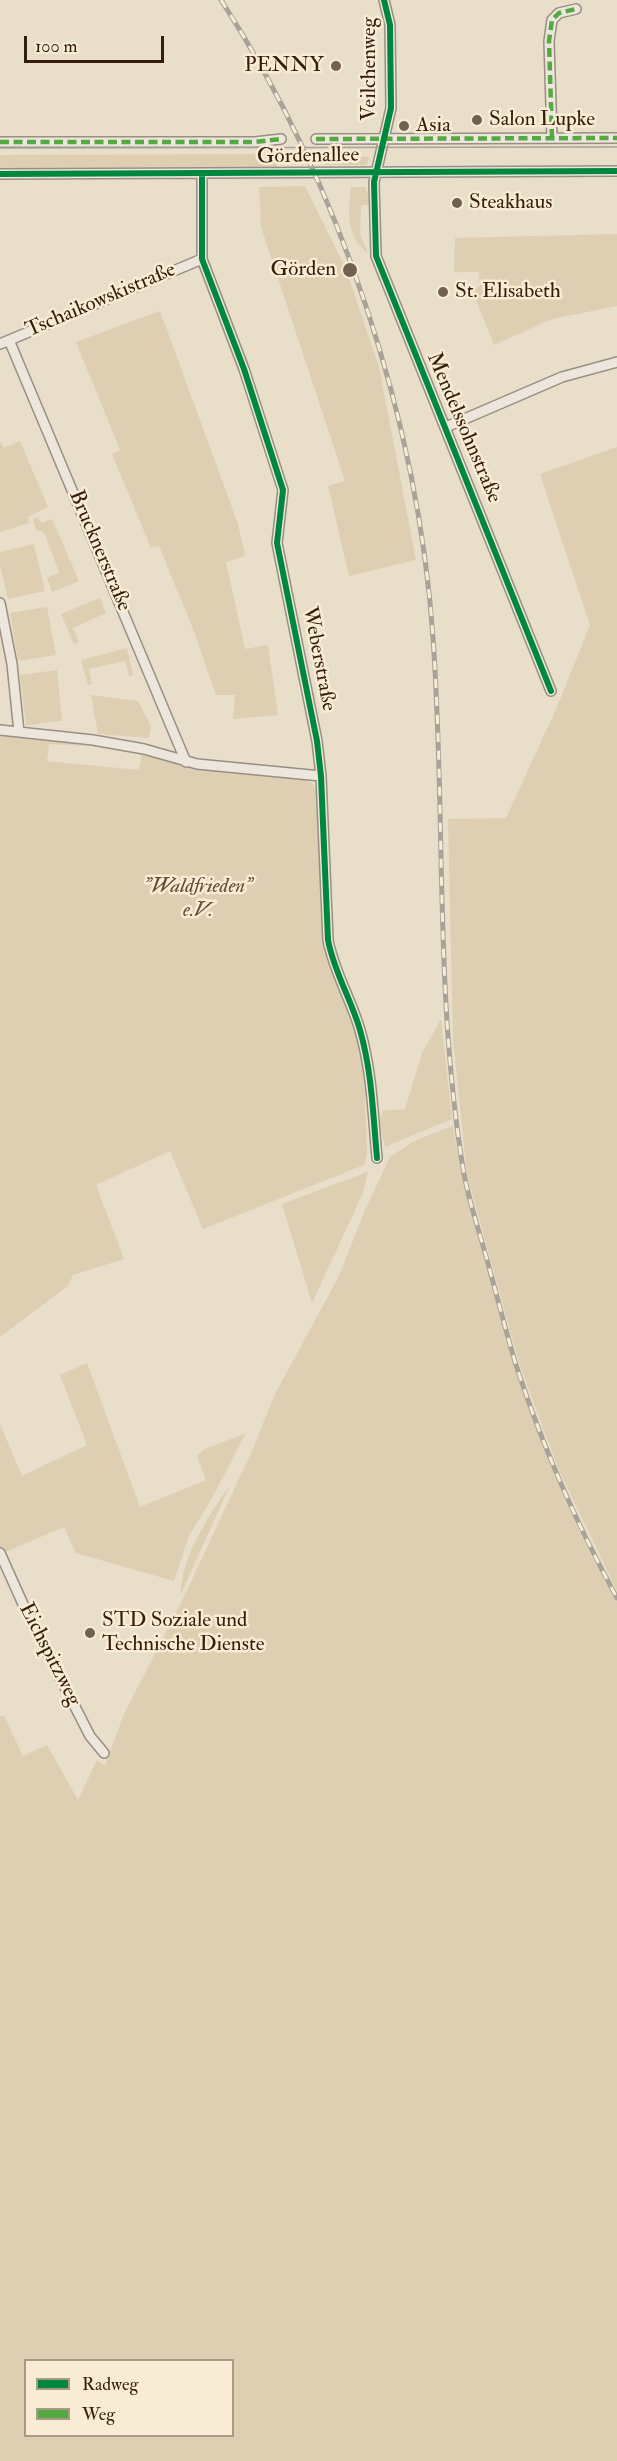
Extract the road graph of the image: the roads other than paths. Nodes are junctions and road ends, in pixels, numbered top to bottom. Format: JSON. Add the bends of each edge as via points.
{"nodes":[{"id":1,"x":384,"y":0,"type":"edge"},
{"id":2,"x":576,"y":9,"type":"dead end"},
{"id":3,"x":385,"y":138,"type":"junction"},
{"id":4,"x":552,"y":138,"type":"junction"},
{"id":5,"x":617,"y":138,"type":"edge"},
{"id":6,"x":281,"y":139,"type":"dead end"},
{"id":7,"x":316,"y":139,"type":"dead end"},
{"id":8,"x":0,"y":142,"type":"edge"},
{"id":9,"x":617,"y":171,"type":"edge"},
{"id":10,"x":376,"y":172,"type":"junction"},
{"id":11,"x":0,"y":174,"type":"edge"},
{"id":12,"x":202,"y":174,"type":"junction"},
{"id":13,"x":202,"y":260,"type":"junction"},
{"id":14,"x":4,"y":342,"type":"edge"},
{"id":15,"x":617,"y":362,"type":"edge"},
{"id":16,"x":446,"y":427,"type":"junction"},
{"id":17,"x":0,"y":603,"type":"edge"},
{"id":18,"x":551,"y":691,"type":"dead end"},
{"id":19,"x":0,"y":730,"type":"edge"},
{"id":20,"x":19,"y":732,"type":"junction"},
{"id":21,"x":186,"y":762,"type":"junction"},
{"id":22,"x":321,"y":776,"type":"junction"},
{"id":23,"x":377,"y":1158,"type":"dead end"},
{"id":24,"x":0,"y":1553,"type":"edge"},
{"id":25,"x":104,"y":1753,"type":"dead end"}],
"edges":[{"from":1,"to":3,"type":"street","name":"Veilchenweg","via":[[389,13],[391,108]]},
{"from":2,"to":4,"type":"street","via":[[559,13],[552,20]]},
{"from":3,"to":4,"type":"street","name":"Gördenallee"},
{"from":3,"to":7,"type":"street","name":"Gördenallee"},
{"from":3,"to":10,"type":"street","name":"Veilchenweg"},
{"from":4,"to":5,"type":"street","name":"Gördenallee"},
{"from":6,"to":8,"type":"street","name":"Gördenallee"},
{"from":9,"to":10,"type":"street","name":"Gördenallee"},
{"from":10,"to":12,"type":"street","name":"Gördenallee"},
{"from":10,"to":16,"type":"street","name":"Mendelssohnstraße","via":[[376,256]]},
{"from":11,"to":12,"type":"street","name":"Gördenallee"},
{"from":12,"to":13,"type":"street","name":"Weberstraße"},
{"from":13,"to":14,"type":"street","name":"Tschaikowskistraße"},
{"from":13,"to":22,"type":"street","name":"Weberstraße","via":[[244,369],[283,490],[277,543],[300,645]]},
{"from":14,"to":21,"type":"street","name":"Brucknerstraße"},
{"from":15,"to":16,"type":"street","via":[[562,377]]},
{"from":16,"to":18,"type":"street","name":"Mendelssohnstraße"},
{"from":17,"to":20,"type":"street"},
{"from":19,"to":20,"type":"street"},
{"from":20,"to":21,"type":"street","via":[[144,749]]},
{"from":21,"to":22,"type":"street"},
{"from":22,"to":23,"type":"street","name":"Weberstraße","via":[[328,939],[331,959],[359,1028],[369,1068]]},
{"from":24,"to":25,"type":"street","name":"Eichspitzweg","via":[[90,1736]]}]}
